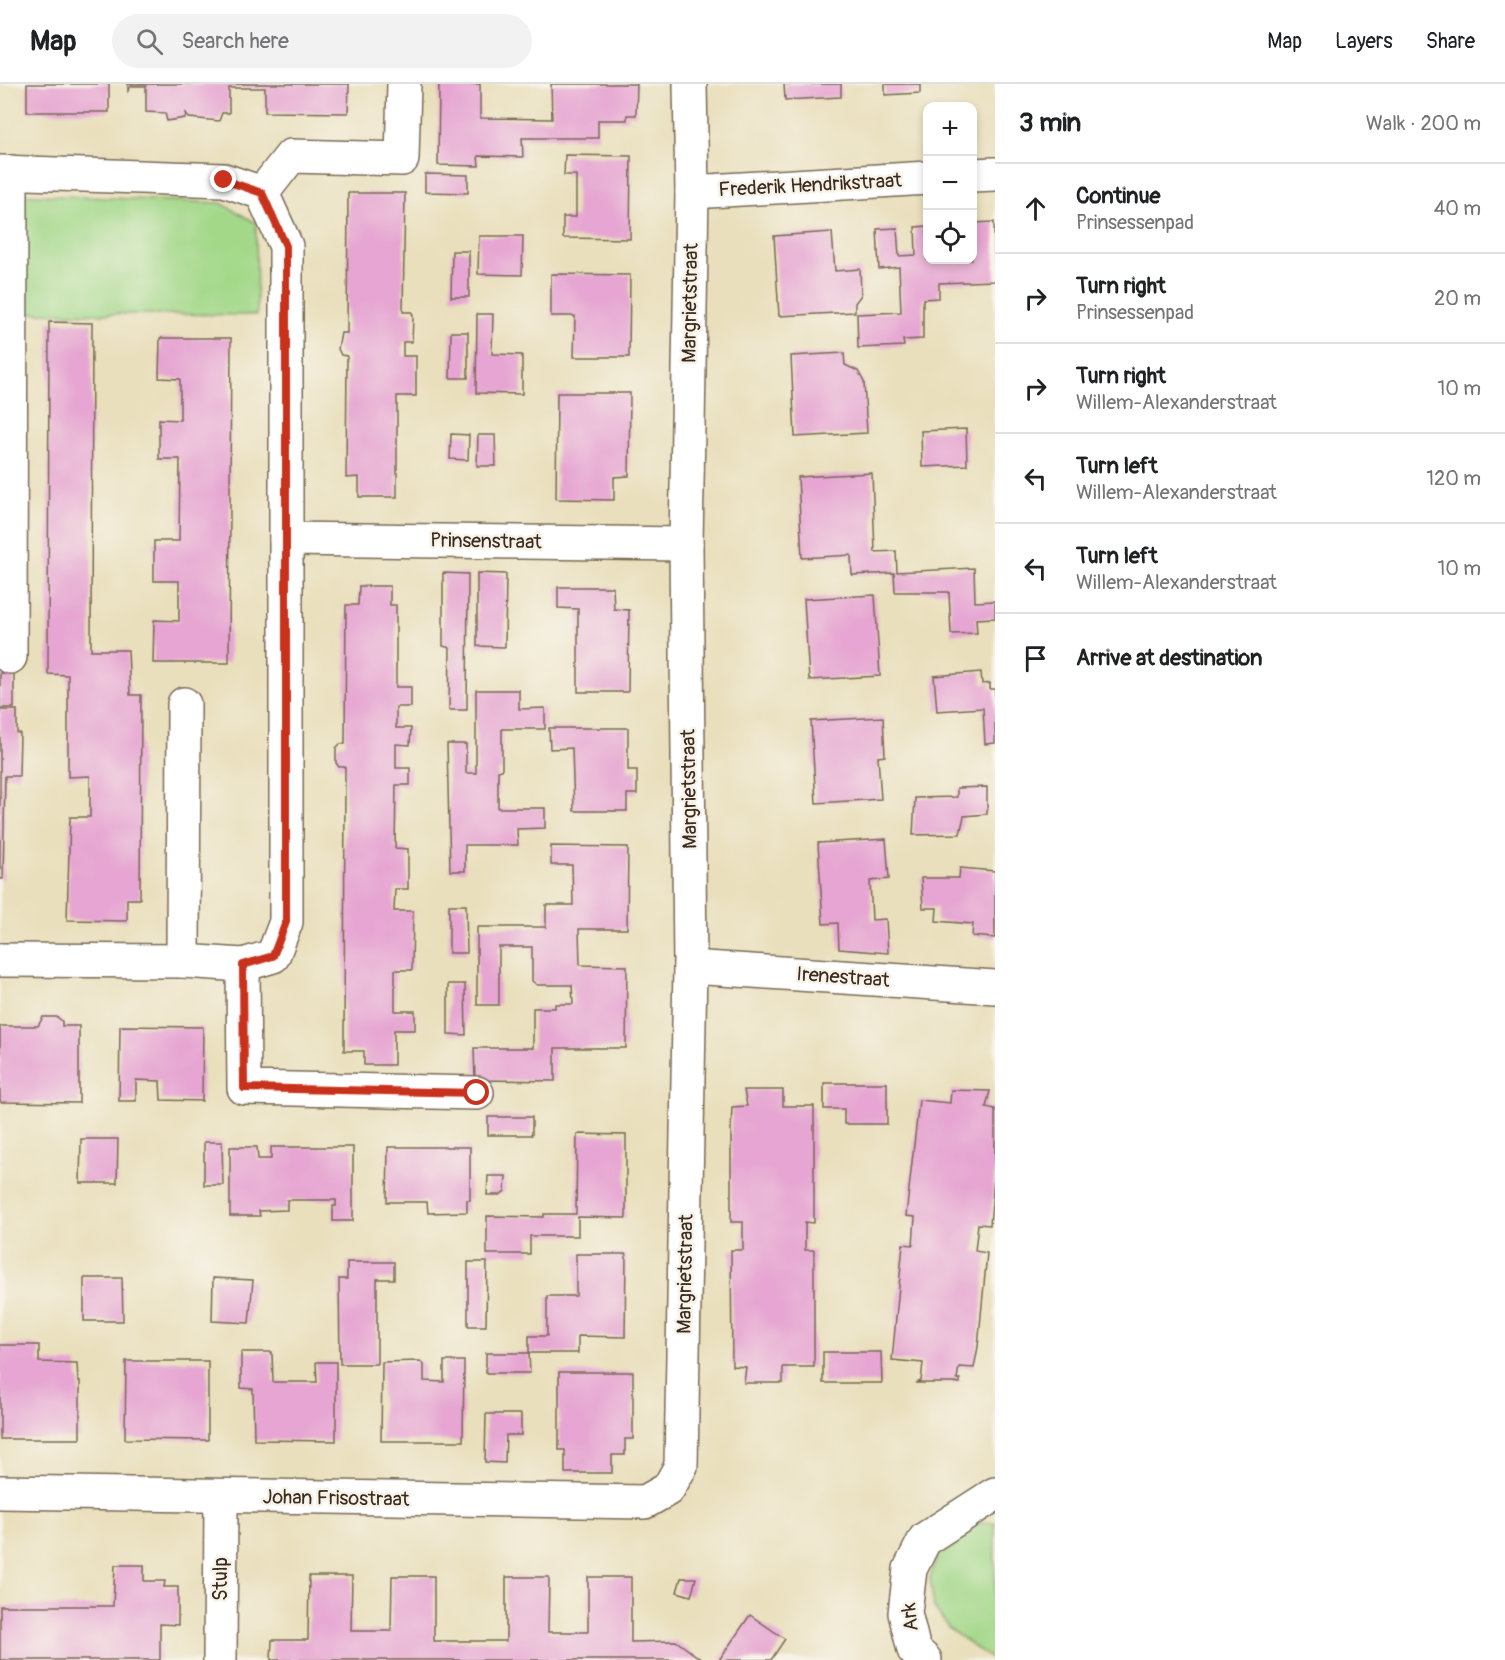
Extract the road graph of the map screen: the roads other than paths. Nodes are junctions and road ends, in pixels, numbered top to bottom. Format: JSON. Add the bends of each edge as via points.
{"nodes":[{"id":1,"x":404,"y":84,"type":"edge"},
{"id":2,"x":690,"y":84,"type":"edge"},
{"id":3,"x":5,"y":172,"type":"edge"},
{"id":4,"x":995,"y":174,"type":"edge"},
{"id":5,"x":977,"y":175,"type":"edge"},
{"id":6,"x":923,"y":178,"type":"edge"},
{"id":7,"x":692,"y":192,"type":"junction"},
{"id":8,"x":262,"y":193,"type":"junction"},
{"id":9,"x":286,"y":538,"type":"junction"},
{"id":10,"x":686,"y":544,"type":"junction"},
{"id":11,"x":10,"y":657,"type":"dead end"},
{"id":12,"x":184,"y":704,"type":"dead end"},
{"id":13,"x":0,"y":960,"type":"edge"},
{"id":14,"x":183,"y":961,"type":"junction"},
{"id":15,"x":243,"y":965,"type":"junction"},
{"id":16,"x":690,"y":967,"type":"junction"},
{"id":17,"x":995,"y":987,"type":"edge"},
{"id":18,"x":477,"y":1093,"type":"dead end"},
{"id":19,"x":668,"y":1489,"type":"joint"},
{"id":20,"x":0,"y":1492,"type":"edge"},
{"id":21,"x":995,"y":1494,"type":"edge"},
{"id":22,"x":220,"y":1497,"type":"junction"},
{"id":23,"x":220,"y":1660,"type":"edge"},
{"id":24,"x":925,"y":1660,"type":"edge"}],
"edges":[{"from":1,"to":8,"type":"street","via":[[402,159],[291,156]]},
{"from":2,"to":7,"type":"street","name":"Margrietstraat"},
{"from":3,"to":8,"type":"street","via":[[224,180]]},
{"from":3,"to":11,"type":"street"},
{"from":4,"to":5,"type":"street"},
{"from":6,"to":7,"type":"street","name":"Frederik Hendrikstraat"},
{"from":7,"to":10,"type":"street","name":"Margrietstraat"},
{"from":8,"to":9,"type":"street","via":[[286,246]]},
{"from":9,"to":10,"type":"street","name":"Prinsenstraat"},
{"from":9,"to":15,"type":"street","via":[[286,922],[273,956]]},
{"from":10,"to":16,"type":"street","name":"Margrietstraat"},
{"from":12,"to":14,"type":"street"},
{"from":13,"to":14,"type":"street"},
{"from":14,"to":15,"type":"street"},
{"from":15,"to":18,"type":"street","via":[[244,1088]]},
{"from":16,"to":17,"type":"street","name":"Irenestraat"},
{"from":16,"to":19,"type":"street","name":"Margrietstraat","via":[[683,1452],[681,1466]]},
{"from":19,"to":22,"type":"street","name":"Johan Frisostraat","via":[[645,1502]]},
{"from":20,"to":22,"type":"street","name":"Johan Frisostraat"},
{"from":21,"to":24,"type":"street","name":"Ark","via":[[925,1539],[910,1569],[905,1613],[914,1650]]},
{"from":22,"to":23,"type":"street","name":"Stulp"}]}
